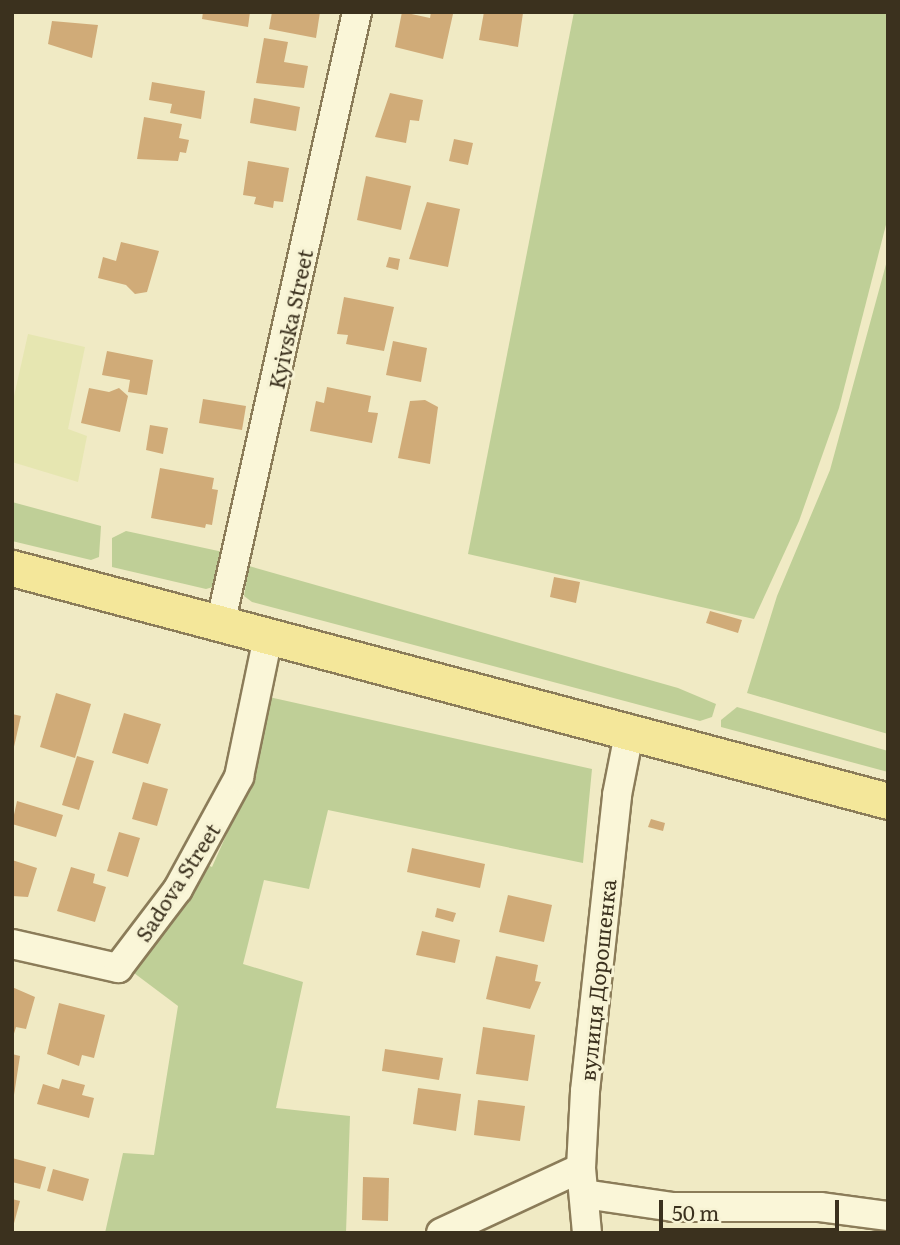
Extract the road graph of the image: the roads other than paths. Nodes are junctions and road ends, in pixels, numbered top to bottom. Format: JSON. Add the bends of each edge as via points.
{"nodes":[{"id":1,"x":357,"y":12,"type":"edge"},
{"id":2,"x":12,"y":568,"type":"edge"},
{"id":3,"x":220,"y":625,"type":"junction"},
{"id":4,"x":263,"y":636,"type":"junction"},
{"id":5,"x":630,"y":729,"type":"junction"},
{"id":6,"x":888,"y":801,"type":"edge"},
{"id":7,"x":12,"y":944,"type":"edge"},
{"id":8,"x":583,"y":1181,"type":"junction"},
{"id":9,"x":888,"y":1216,"type":"edge"},
{"id":10,"x":441,"y":1233,"type":"edge"},
{"id":11,"x":587,"y":1233,"type":"edge"}],
"edges":[{"from":1,"to":3,"type":"street","name":"Kyivska Street"},
{"from":2,"to":3,"type":"main road"},
{"from":3,"to":4,"type":"main road"},
{"from":4,"to":5,"type":"main road"},
{"from":4,"to":7,"type":"street","name":"Sadova Street","via":[[239,776],[177,889],[118,968]]},
{"from":5,"to":6,"type":"main road"},
{"from":5,"to":8,"type":"street","name":"вулиця Дорошенка","via":[[617,795],[585,1091]]},
{"from":8,"to":9,"type":"street","via":[[673,1207],[820,1207]]},
{"from":8,"to":10,"type":"street"},
{"from":8,"to":11,"type":"street","name":"вулиця Дорошенка"}]}
